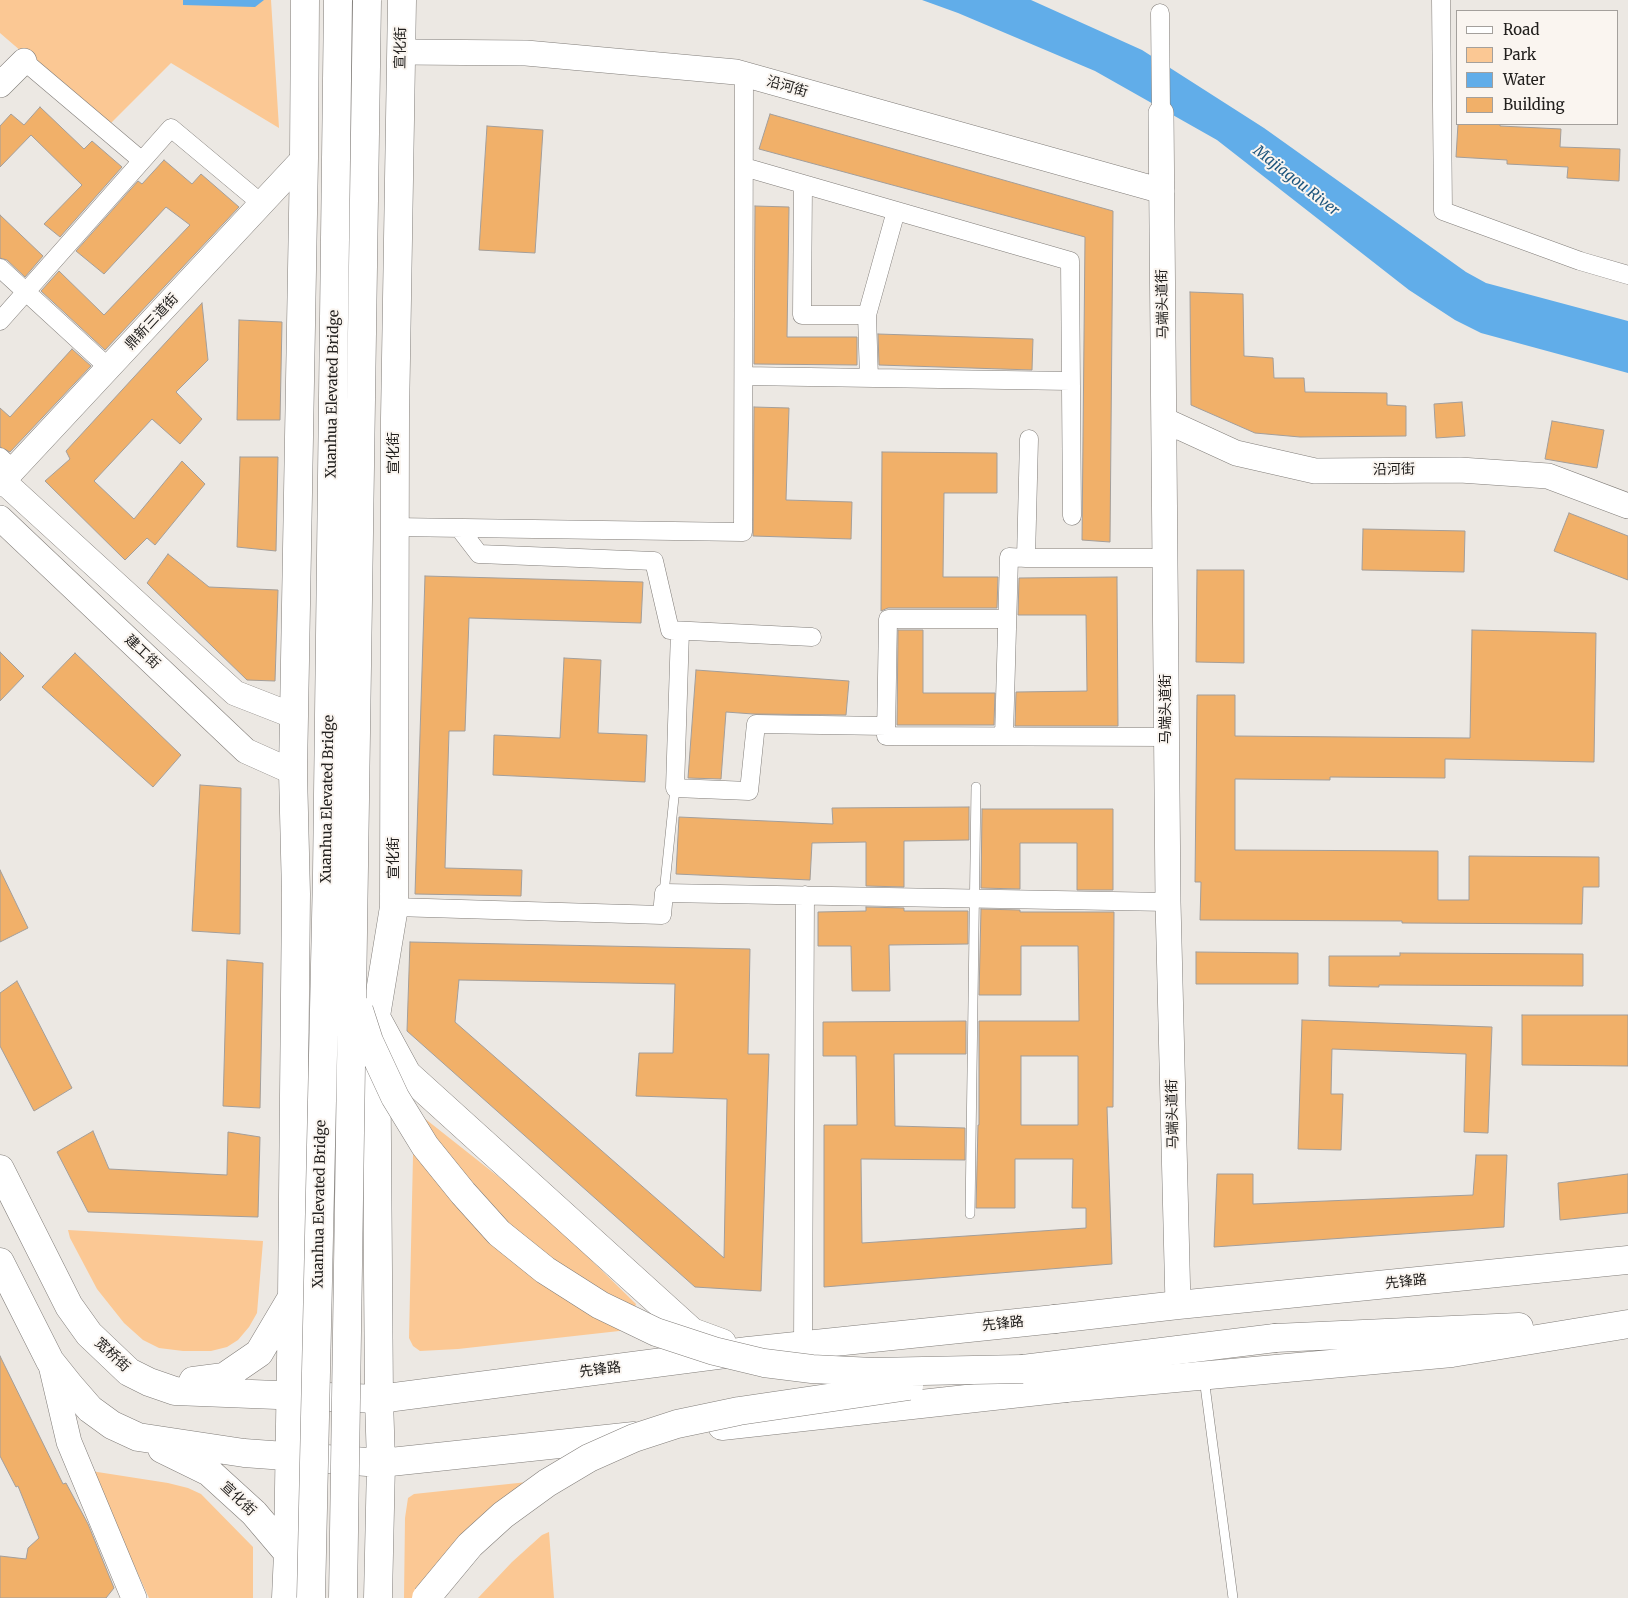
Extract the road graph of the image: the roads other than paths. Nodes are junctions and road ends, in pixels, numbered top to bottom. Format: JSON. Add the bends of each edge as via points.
{"nodes":[{"id":1,"x":338,"y":0,"type":"edge"},
{"id":2,"x":367,"y":0,"type":"edge"},
{"id":3,"x":1441,"y":0,"type":"edge"},
{"id":4,"x":402,"y":6,"type":"edge"},
{"id":5,"x":304,"y":7,"type":"edge"},
{"id":6,"x":1160,"y":13,"type":"dead end"},
{"id":7,"x":401,"y":52,"type":"junction"},
{"id":8,"x":24,"y":61,"type":"joint"},
{"id":9,"x":744,"y":75,"type":"junction"},
{"id":10,"x":0,"y":85,"type":"edge"},
{"id":11,"x":1161,"y":113,"type":"joint"},
{"id":12,"x":304,"y":158,"type":"junction"},
{"id":13,"x":141,"y":160,"type":"junction"},
{"id":14,"x":744,"y":167,"type":"junction"},
{"id":15,"x":803,"y":184,"type":"junction"},
{"id":16,"x":1162,"y":191,"type":"junction"},
{"id":17,"x":262,"y":204,"type":"junction"},
{"id":18,"x":896,"y":211,"type":"junction"},
{"id":19,"x":0,"y":268,"type":"edge"},
{"id":20,"x":1628,"y":276,"type":"edge"},
{"id":21,"x":26,"y":293,"type":"junction"},
{"id":22,"x":866,"y":315,"type":"junction"},
{"id":23,"x":0,"y":321,"type":"edge"},
{"id":24,"x":109,"y":368,"type":"junction"},
{"id":25,"x":744,"y":376,"type":"junction"},
{"id":26,"x":869,"y":378,"type":"junction"},
{"id":27,"x":1070,"y":381,"type":"junction"},
{"id":28,"x":1164,"y":420,"type":"junction"},
{"id":29,"x":1029,"y":439,"type":"dead end"},
{"id":30,"x":4,"y":473,"type":"edge"},
{"id":31,"x":1628,"y":506,"type":"edge"},
{"id":32,"x":1072,"y":516,"type":"dead end"},
{"id":33,"x":0,"y":518,"type":"edge"},
{"id":34,"x":394,"y":527,"type":"junction"},
{"id":35,"x":459,"y":528,"type":"junction"},
{"id":36,"x":1026,"y":558,"type":"junction"},
{"id":37,"x":1165,"y":558,"type":"junction"},
{"id":38,"x":1007,"y":619,"type":"junction"},
{"id":39,"x":680,"y":631,"type":"junction"},
{"id":40,"x":812,"y":637,"type":"dead end"},
{"id":41,"x":294,"y":716,"type":"junction"},
{"id":42,"x":886,"y":726,"type":"junction"},
{"id":43,"x":1004,"y":736,"type":"junction"},
{"id":44,"x":1166,"y":737,"type":"junction"},
{"id":45,"x":293,"y":772,"type":"junction"},
{"id":46,"x":976,"y":786,"type":"dead end"},
{"id":47,"x":675,"y":788,"type":"junction"},
{"id":48,"x":327,"y":874,"type":"junction"},
{"id":49,"x":664,"y":893,"type":"junction"},
{"id":50,"x":805,"y":895,"type":"junction"},
{"id":51,"x":975,"y":898,"type":"junction"},
{"id":52,"x":394,"y":901,"type":"junction"},
{"id":53,"x":1168,"y":902,"type":"junction"},
{"id":54,"x":376,"y":1016,"type":"junction"},
{"id":55,"x":0,"y":1169,"type":"edge"},
{"id":56,"x":970,"y":1214,"type":"dead end"},
{"id":57,"x":1628,"y":1260,"type":"edge"},
{"id":58,"x":0,"y":1262,"type":"edge"},
{"id":59,"x":292,"y":1297,"type":"junction"},
{"id":60,"x":1178,"y":1305,"type":"junction"},
{"id":61,"x":1628,"y":1323,"type":"edge"},
{"id":62,"x":803,"y":1346,"type":"junction"},
{"id":63,"x":748,"y":1351,"type":"junction"},
{"id":64,"x":50,"y":1362,"type":"junction"},
{"id":65,"x":1023,"y":1369,"type":"junction"},
{"id":66,"x":1204,"y":1376,"type":"junction"},
{"id":67,"x":149,"y":1382,"type":"junction"},
{"id":68,"x":290,"y":1395,"type":"junction"},
{"id":69,"x":379,"y":1399,"type":"junction"},
{"id":70,"x":138,"y":1437,"type":"junction"},
{"id":71,"x":289,"y":1456,"type":"junction"},
{"id":72,"x":381,"y":1463,"type":"junction"},
{"id":73,"x":288,"y":1553,"type":"junction"},
{"id":74,"x":379,"y":1588,"type":"edge"},
{"id":75,"x":134,"y":1598,"type":"edge"},
{"id":76,"x":286,"y":1598,"type":"edge"},
{"id":77,"x":311,"y":1598,"type":"edge"},
{"id":78,"x":343,"y":1598,"type":"edge"},
{"id":79,"x":426,"y":1598,"type":"edge"},
{"id":80,"x":1233,"y":1598,"type":"edge"}],
"edges":[{"from":1,"to":48,"type":"main road","name":"Xuanhua Elevated Bridge","bridge":true},
{"from":2,"to":78,"type":"main road","name":"Xuanhua Elevated Bridge","bridge":true},
{"from":3,"to":20,"type":"street","via":[[1443,211]]},
{"from":4,"to":7,"type":"main road","name":"宣化街"},
{"from":5,"to":12,"type":"main road"},
{"from":6,"to":11,"type":"street"},
{"from":7,"to":9,"type":"street","name":"沿河街","via":[[526,53]]},
{"from":7,"to":34,"type":"main road","name":"宣化街"},
{"from":8,"to":10,"type":"street"},
{"from":8,"to":13,"type":"street"},
{"from":9,"to":14,"type":"street"},
{"from":9,"to":16,"type":"street","name":"沿河街"},
{"from":11,"to":16,"type":"street","name":"马端头道街"},
{"from":12,"to":17,"type":"street","name":"鼎新三道街"},
{"from":12,"to":41,"type":"main road"},
{"from":13,"to":17,"type":"street","via":[[171,128]]},
{"from":13,"to":21,"type":"street"},
{"from":14,"to":15,"type":"street"},
{"from":14,"to":25,"type":"street"},
{"from":15,"to":18,"type":"street"},
{"from":15,"to":22,"type":"street","via":[[802,315]]},
{"from":16,"to":28,"type":"street","name":"马端头道街"},
{"from":17,"to":24,"type":"street","name":"鼎新三道街"},
{"from":18,"to":22,"type":"street"},
{"from":18,"to":27,"type":"street","via":[[1070,261]]},
{"from":19,"to":21,"type":"street"},
{"from":21,"to":23,"type":"street"},
{"from":21,"to":24,"type":"street"},
{"from":22,"to":26,"type":"street"},
{"from":24,"to":30,"type":"street","name":"鼎新三道街"},
{"from":25,"to":26,"type":"street"},
{"from":25,"to":35,"type":"street","via":[[743,532]]},
{"from":26,"to":27,"type":"street"},
{"from":27,"to":32,"type":"street"},
{"from":28,"to":31,"type":"street","name":"沿河街","via":[[1236,453],[1315,471],[1460,470],[1548,476]]},
{"from":28,"to":37,"type":"street","name":"马端头道街"},
{"from":29,"to":36,"type":"street"},
{"from":30,"to":41,"type":"street","via":[[235,693]]},
{"from":33,"to":45,"type":"street","name":"建工街","via":[[246,751]]},
{"from":34,"to":35,"type":"street"},
{"from":34,"to":52,"type":"main road","name":"宣化街"},
{"from":35,"to":39,"type":"street","via":[[479,554],[654,561],[670,630]]},
{"from":36,"to":37,"type":"street"},
{"from":36,"to":38,"type":"street","via":[[1009,557]]},
{"from":37,"to":44,"type":"street","name":"马端头道街"},
{"from":38,"to":42,"type":"street","via":[[888,619]]},
{"from":38,"to":43,"type":"street"},
{"from":39,"to":40,"type":"street"},
{"from":39,"to":47,"type":"street"},
{"from":41,"to":45,"type":"main road"},
{"from":42,"to":43,"type":"street","via":[[886,736]]},
{"from":42,"to":47,"type":"street","via":[[756,724],[749,791]]},
{"from":43,"to":44,"type":"street"},
{"from":44,"to":53,"type":"street","name":"马端头道街"},
{"from":45,"to":59,"type":"main road","via":[[296,894]]},
{"from":46,"to":51,"type":"lane"},
{"from":47,"to":49,"type":"lane"},
{"from":48,"to":65,"type":"main road","bridge":true,"via":[[346,968],[369,1041],[395,1097],[425,1146],[464,1193],[499,1233],[545,1270],[600,1305],[656,1332],[764,1363],[812,1370],[873,1372]]},
{"from":48,"to":77,"type":"main road","name":"Xuanhua Elevated Bridge","bridge":true},
{"from":49,"to":50,"type":"street"},
{"from":49,"to":52,"type":"street","via":[[662,915]]},
{"from":50,"to":51,"type":"street"},
{"from":50,"to":62,"type":"street"},
{"from":51,"to":53,"type":"street"},
{"from":51,"to":56,"type":"lane"},
{"from":52,"to":54,"type":"main road","name":"宣化街"},
{"from":53,"to":60,"type":"street","name":"马端头道街"},
{"from":54,"to":63,"type":"main road","via":[[407,1074],[692,1332]]},
{"from":54,"to":69,"type":"main road","name":"宣化街"},
{"from":55,"to":67,"type":"main road","name":"宽桥街","via":[[69,1306],[112,1358]]},
{"from":57,"to":60,"type":"main road","name":"先锋路"},
{"from":58,"to":64,"type":"main road"},
{"from":59,"to":67,"type":"main road","via":[[259,1354],[224,1376]]},
{"from":59,"to":68,"type":"main road"},
{"from":60,"to":62,"type":"main road","name":"先锋路"},
{"from":61,"to":65,"type":"main road","via":[[1275,1338]]},
{"from":61,"to":66,"type":"main road","via":[[1452,1353]]},
{"from":62,"to":63,"type":"main road","name":"先锋路"},
{"from":63,"to":69,"type":"main road","name":"先锋路"},
{"from":64,"to":70,"type":"main road","via":[[90,1409],[112,1425]]},
{"from":64,"to":75,"type":"street","via":[[69,1442]]},
{"from":65,"to":79,"type":"main road","bridge":true,"via":[[739,1410],[634,1438],[589,1458],[503,1515],[470,1545]]},
{"from":66,"to":72,"type":"main road","via":[[1066,1388]]},
{"from":66,"to":80,"type":"lane"},
{"from":67,"to":68,"type":"main road","name":"宽桥街","via":[[175,1391]]},
{"from":68,"to":69,"type":"main road","name":"宽桥街"},
{"from":68,"to":71,"type":"main road"},
{"from":69,"to":72,"type":"main road","name":"宣化街"},
{"from":70,"to":71,"type":"main road","via":[[244,1453]]},
{"from":70,"to":73,"type":"main road","name":"宣化街","via":[[209,1472],[254,1513]]},
{"from":71,"to":72,"type":"main road"},
{"from":71,"to":73,"type":"main road"},
{"from":72,"to":74,"type":"main road","name":"宣化街"},
{"from":73,"to":76,"type":"main road"}]}
